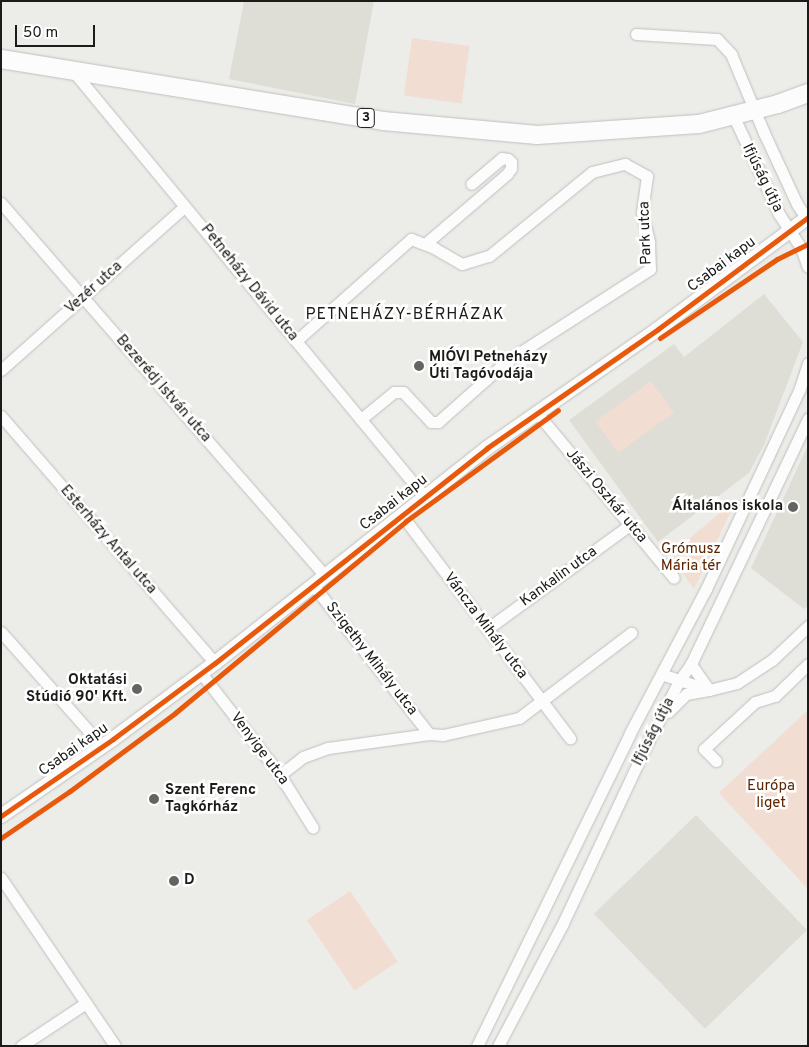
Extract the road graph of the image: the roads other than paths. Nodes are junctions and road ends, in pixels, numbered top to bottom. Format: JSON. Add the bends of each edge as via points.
{"nodes":[{"id":1,"x":636,"y":34,"type":"dead end"},
{"id":2,"x":1,"y":59,"type":"edge"},
{"id":3,"x":73,"y":71,"type":"junction"},
{"id":4,"x":808,"y":93,"type":"edge"},
{"id":5,"x":754,"y":110,"type":"junction"},
{"id":6,"x":733,"y":115,"type":"junction"},
{"id":7,"x":471,"y":184,"type":"dead end"},
{"id":8,"x":1,"y":203,"type":"edge"},
{"id":9,"x":185,"y":206,"type":"junction"},
{"id":10,"x":807,"y":218,"type":"edge"},
{"id":11,"x":790,"y":230,"type":"junction"},
{"id":12,"x":425,"y":244,"type":"junction"},
{"id":13,"x":808,"y":267,"type":"edge"},
{"id":14,"x":84,"y":297,"type":"junction"},
{"id":15,"x":296,"y":341,"type":"junction"},
{"id":16,"x":808,"y":363,"type":"edge"},
{"id":17,"x":1,"y":370,"type":"edge"},
{"id":18,"x":537,"y":414,"type":"junction"},
{"id":19,"x":1,"y":416,"type":"edge"},
{"id":20,"x":361,"y":419,"type":"junction"},
{"id":21,"x":808,"y":419,"type":"edge"},
{"id":22,"x":424,"y":496,"type":"junction"},
{"id":23,"x":401,"y":514,"type":"junction"},
{"id":24,"x":631,"y":524,"type":"junction"},
{"id":25,"x":324,"y":575,"type":"junction"},
{"id":26,"x":674,"y":578,"type":"dead end"},
{"id":27,"x":313,"y":585,"type":"junction"},
{"id":28,"x":808,"y":626,"type":"edge"},
{"id":29,"x":487,"y":630,"type":"junction"},
{"id":30,"x":1,"y":632,"type":"edge"},
{"id":31,"x":631,"y":633,"type":"dead end"},
{"id":32,"x":677,"y":644,"type":"junction"},
{"id":33,"x":214,"y":663,"type":"junction"},
{"id":34,"x":691,"y":664,"type":"junction"},
{"id":35,"x":808,"y":664,"type":"edge"},
{"id":36,"x":201,"y":673,"type":"junction"},
{"id":37,"x":664,"y":675,"type":"junction"},
{"id":38,"x":679,"y":682,"type":"junction"},
{"id":39,"x":710,"y":690,"type":"junction"},
{"id":40,"x":542,"y":700,"type":"junction"},
{"id":41,"x":660,"y":720,"type":"junction"},
{"id":42,"x":630,"y":733,"type":"junction"},
{"id":43,"x":429,"y":734,"type":"junction"},
{"id":44,"x":570,"y":738,"type":"dead end"},
{"id":45,"x":102,"y":746,"type":"junction"},
{"id":46,"x":716,"y":761,"type":"dead end"},
{"id":47,"x":280,"y":775,"type":"junction"},
{"id":48,"x":1,"y":816,"type":"edge"},
{"id":49,"x":313,"y":828,"type":"dead end"},
{"id":50,"x":1,"y":878,"type":"edge"},
{"id":51,"x":86,"y":1003,"type":"junction"},
{"id":52,"x":20,"y":1046,"type":"edge"},
{"id":53,"x":115,"y":1046,"type":"edge"},
{"id":54,"x":477,"y":1046,"type":"edge"},
{"id":55,"x":498,"y":1046,"type":"edge"}],
"edges":[{"from":1,"to":5,"type":"street","name":"Ifjúság útja","via":[[717,39],[731,54]]},
{"from":2,"to":3,"type":"main road","number":"3"},
{"from":3,"to":6,"type":"main road","number":"3","via":[[383,121],[507,133],[537,135],[699,124]]},
{"from":3,"to":9,"type":"street","name":"Petneházy Dávid utca"},
{"from":4,"to":5,"type":"main road","number":"3"},
{"from":5,"to":6,"type":"main road","number":"3"},
{"from":5,"to":10,"type":"street","name":"Ifjúság útja","via":[[797,204]]},
{"from":6,"to":11,"type":"street","name":"Ifjúság útja","via":[[779,214]]},
{"from":7,"to":12,"type":"street","via":[[502,158],[511,162],[507,174]]},
{"from":8,"to":14,"type":"street","name":"Bezerédj István utca"},
{"from":9,"to":14,"type":"street","name":"Vezér utca"},
{"from":9,"to":15,"type":"street","name":"Petneházy Dávid utca"},
{"from":10,"to":11,"type":"street","name":"Csabai kapu"},
{"from":11,"to":13,"type":"street","name":"Ifjúság útja"},
{"from":11,"to":18,"type":"street","name":"Csabai kapu"},
{"from":12,"to":15,"type":"street","via":[[411,239]]},
{"from":12,"to":20,"type":"street","name":"Park utca","via":[[462,264],[489,256],[592,172],[625,164],[647,176],[642,213],[649,242],[650,269],[508,360],[438,422],[431,422],[403,392],[394,392]]},
{"from":14,"to":17,"type":"street","name":"Vezér utca"},
{"from":14,"to":25,"type":"street","name":"Bezerédj István utca"},
{"from":15,"to":20,"type":"street","name":"Petneházy Dávid utca"},
{"from":16,"to":32,"type":"street","name":"Ifjúság útja","via":[[778,436]]},
{"from":18,"to":22,"type":"street","name":"Csabai kapu"},
{"from":18,"to":24,"type":"street","name":"Jászi Oszkár utca"},
{"from":19,"to":33,"type":"street","name":"Esterházy Antal utca"},
{"from":20,"to":22,"type":"street","name":"Petneházy Dávid utca"},
{"from":21,"to":34,"type":"street","name":"Ifjúság útja"},
{"from":22,"to":23,"type":"street","name":"Csabai kapu"},
{"from":23,"to":25,"type":"street","name":"Csabai kapu"},
{"from":23,"to":29,"type":"street","name":"Váncza Mihály utca"},
{"from":24,"to":26,"type":"street","name":"Jászi Oszkár utca"},
{"from":24,"to":29,"type":"street","name":"Kankalin utca"},
{"from":25,"to":27,"type":"street","name":"Csabai kapu"},
{"from":27,"to":33,"type":"street","name":"Csabai kapu"},
{"from":27,"to":43,"type":"street","name":"Szigethy Mihály utca"},
{"from":28,"to":39,"type":"street","via":[[772,660],[737,683]]},
{"from":29,"to":40,"type":"street","name":"Váncza Mihály utca"},
{"from":30,"to":45,"type":"street"},
{"from":31,"to":40,"type":"street"},
{"from":32,"to":37,"type":"street","name":"Ifjúság útja"},
{"from":32,"to":42,"type":"street","name":"Ifjúság útja"},
{"from":33,"to":36,"type":"street","name":"Csabai kapu"},
{"from":34,"to":38,"type":"street","name":"Ifjúság útja"},
{"from":34,"to":39,"type":"street"},
{"from":35,"to":46,"type":"street","via":[[775,696],[755,702],[704,749]]},
{"from":36,"to":45,"type":"street","name":"Csabai kapu"},
{"from":36,"to":47,"type":"street","name":"Venyige utca"},
{"from":37,"to":38,"type":"street"},
{"from":37,"to":42,"type":"street","name":"Ifjúság útja","via":[[636,730]]},
{"from":38,"to":39,"type":"street"},
{"from":38,"to":41,"type":"street","name":"Ifjúság útja"},
{"from":39,"to":41,"type":"street","via":[[686,694]]},
{"from":40,"to":43,"type":"street","via":[[519,718],[443,735]]},
{"from":40,"to":44,"type":"street","name":"Váncza Mihály utca"},
{"from":41,"to":55,"type":"street","name":"Ifjúság útja","via":[[563,923]]},
{"from":42,"to":54,"type":"street","name":"Ifjúság útja"},
{"from":43,"to":47,"type":"street","via":[[328,748],[303,757]]},
{"from":45,"to":48,"type":"street","name":"Csabai kapu"},
{"from":47,"to":49,"type":"street","name":"Venyige utca"},
{"from":50,"to":51,"type":"street"},
{"from":51,"to":52,"type":"street"},
{"from":51,"to":53,"type":"street"}]}
